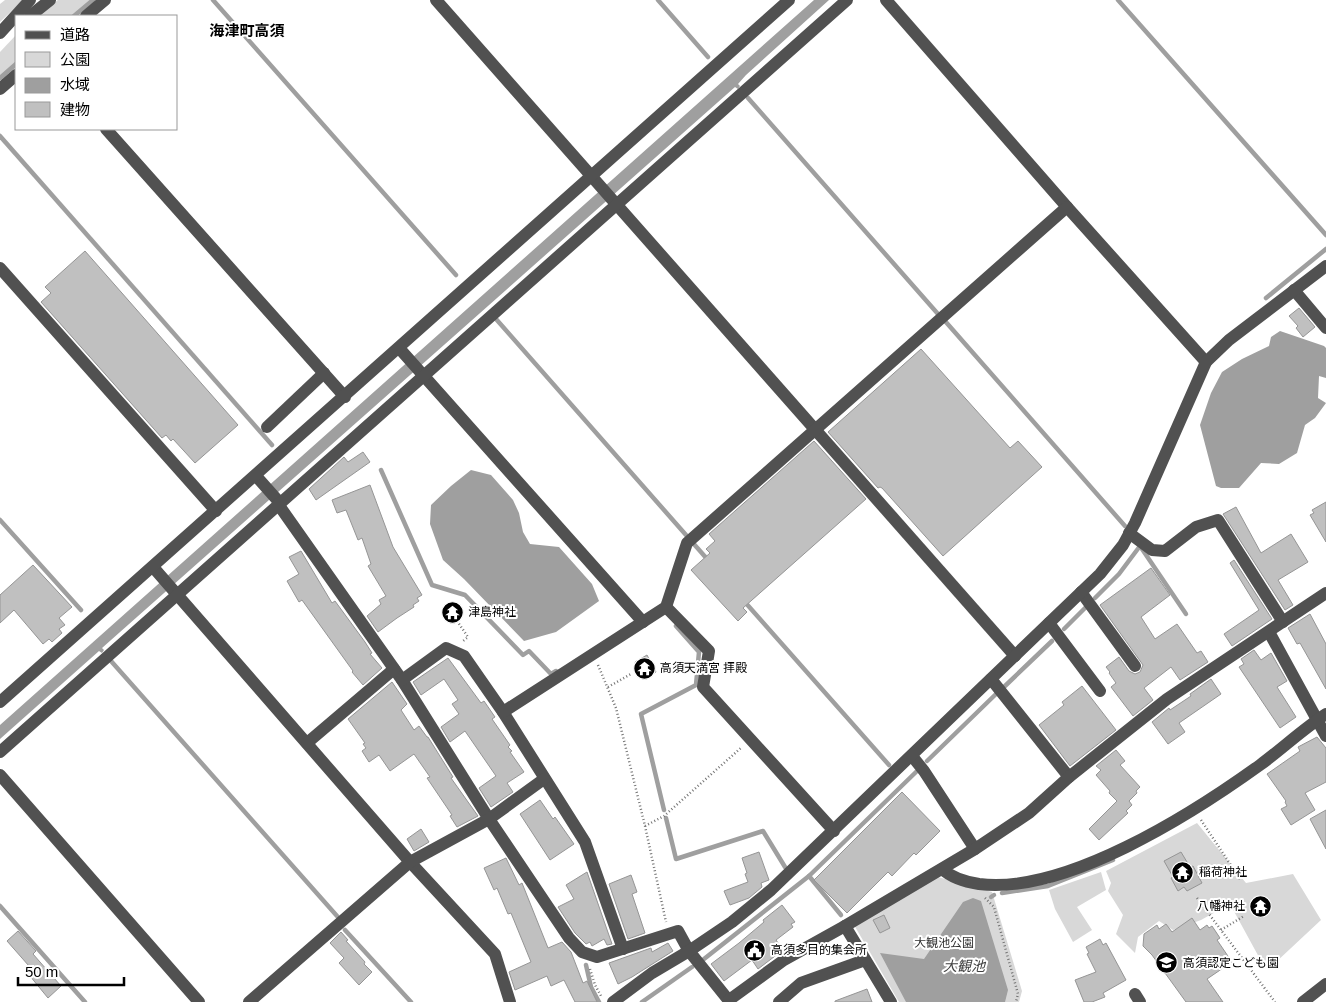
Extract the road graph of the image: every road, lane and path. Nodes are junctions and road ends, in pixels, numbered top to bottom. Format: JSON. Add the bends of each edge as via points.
{"nodes":[{"id":1,"x":30,"y":0,"type":"edge"},
{"id":2,"x":50,"y":0,"type":"edge"},
{"id":3,"x":105,"y":0,"type":"edge"},
{"id":4,"x":436,"y":0,"type":"edge"},
{"id":5,"x":789,"y":0,"type":"edge"},
{"id":6,"x":847,"y":0,"type":"edge"},
{"id":7,"x":886,"y":0,"type":"edge"},
{"id":8,"x":17,"y":15,"type":"edge"},
{"id":9,"x":31,"y":15,"type":"edge"},
{"id":10,"x":87,"y":15,"type":"edge"},
{"id":11,"x":15,"y":18,"type":"edge"},
{"id":12,"x":15,"y":28,"type":"edge"},
{"id":13,"x":0,"y":35,"type":"edge"},
{"id":14,"x":15,"y":76,"type":"edge"},
{"id":15,"x":0,"y":89,"type":"edge"},
{"id":16,"x":107,"y":130,"type":"edge"},
{"id":17,"x":592,"y":176,"type":"junction"},
{"id":18,"x":614,"y":202,"type":"junction"},
{"id":19,"x":1067,"y":207,"type":"junction"},
{"id":20,"x":1326,"y":266,"type":"edge"},
{"id":21,"x":0,"y":268,"type":"edge"},
{"id":22,"x":1294,"y":290,"type":"junction"},
{"id":23,"x":1326,"y":328,"type":"edge"},
{"id":24,"x":403,"y":352,"type":"junction"},
{"id":25,"x":1206,"y":362,"type":"junction"},
{"id":26,"x":324,"y":373,"type":"junction"},
{"id":27,"x":422,"y":373,"type":"junction"},
{"id":28,"x":345,"y":396,"type":"junction"},
{"id":29,"x":267,"y":427,"type":"dead end"},
{"id":30,"x":816,"y":430,"type":"junction"},
{"id":31,"x":260,"y":480,"type":"junction"},
{"id":32,"x":278,"y":502,"type":"junction"},
{"id":33,"x":216,"y":511,"type":"junction"},
{"id":34,"x":1130,"y":533,"type":"junction"},
{"id":35,"x":156,"y":569,"type":"junction"},
{"id":36,"x":176,"y":592,"type":"junction"},
{"id":37,"x":1081,"y":592,"type":"junction"},
{"id":38,"x":1326,"y":593,"type":"edge"},
{"id":39,"x":666,"y":607,"type":"junction"},
{"id":40,"x":455,"y":618,"type":"dead end"},
{"id":41,"x":643,"y":622,"type":"junction"},
{"id":42,"x":1284,"y":622,"type":"junction"},
{"id":43,"x":1049,"y":623,"type":"junction"},
{"id":44,"x":1269,"y":632,"type":"junction"},
{"id":45,"x":453,"y":651,"type":"junction"},
{"id":46,"x":593,"y":654,"type":"junction"},
{"id":47,"x":1015,"y":656,"type":"junction"},
{"id":48,"x":1135,"y":666,"type":"dead end"},
{"id":49,"x":394,"y":669,"type":"junction"},
{"id":50,"x":631,"y":674,"type":"dead end"},
{"id":51,"x":991,"y":679,"type":"junction"},
{"id":52,"x":402,"y":680,"type":"junction"},
{"id":53,"x":608,"y":688,"type":"junction"},
{"id":54,"x":1100,"y":691,"type":"dead end"},
{"id":55,"x":0,"y":702,"type":"edge"},
{"id":56,"x":503,"y":712,"type":"junction"},
{"id":57,"x":1322,"y":716,"type":"edge"},
{"id":58,"x":1326,"y":736,"type":"edge"},
{"id":59,"x":751,"y":740,"type":"junction"},
{"id":60,"x":307,"y":743,"type":"junction"},
{"id":61,"x":0,"y":752,"type":"edge"},
{"id":62,"x":912,"y":756,"type":"junction"},
{"id":63,"x":0,"y":775,"type":"edge"},
{"id":64,"x":1069,"y":777,"type":"junction"},
{"id":65,"x":544,"y":779,"type":"junction"},
{"id":66,"x":1193,"y":809,"type":"junction"},
{"id":67,"x":489,"y":819,"type":"junction"},
{"id":68,"x":645,"y":826,"type":"junction"},
{"id":69,"x":834,"y":831,"type":"junction"},
{"id":70,"x":974,"y":849,"type":"junction"},
{"id":71,"x":410,"y":862,"type":"junction"},
{"id":72,"x":942,"y":868,"type":"junction"},
{"id":73,"x":1240,"y":879,"type":"dead end"},
{"id":74,"x":980,"y":884,"type":"junction"},
{"id":75,"x":1198,"y":898,"type":"dead end"},
{"id":76,"x":1244,"y":916,"type":"dead end"},
{"id":77,"x":845,"y":926,"type":"junction"},
{"id":78,"x":1221,"y":930,"type":"junction"},
{"id":79,"x":669,"y":934,"type":"junction"},
{"id":80,"x":623,"y":949,"type":"junction"},
{"id":81,"x":689,"y":951,"type":"junction"},
{"id":82,"x":590,"y":955,"type":"junction"},
{"id":83,"x":865,"y":960,"type":"junction"},
{"id":84,"x":1326,"y":984,"type":"edge"},
{"id":85,"x":608,"y":1001,"type":"edge"},
{"id":86,"x":729,"y":1001,"type":"edge"},
{"id":87,"x":199,"y":1002,"type":"edge"},
{"id":88,"x":249,"y":1002,"type":"edge"},
{"id":89,"x":510,"y":1002,"type":"edge"},
{"id":90,"x":780,"y":1002,"type":"edge"},
{"id":91,"x":891,"y":1002,"type":"edge"},
{"id":92,"x":1016,"y":1002,"type":"edge"},
{"id":93,"x":1275,"y":1002,"type":"edge"},
{"id":94,"x":1303,"y":1002,"type":"edge"}],
"edges":[{"from":1,"to":8,"type":"street"},
{"from":2,"to":9,"type":"street"},
{"from":3,"to":10,"type":"street"},
{"from":4,"to":17,"type":"street"},
{"from":5,"to":17,"type":"street"},
{"from":6,"to":18,"type":"street"},
{"from":7,"to":19,"type":"street"},
{"from":11,"to":13,"type":"street"},
{"from":12,"to":13,"type":"street"},
{"from":14,"to":15,"type":"street"},
{"from":16,"to":26,"type":"street"},
{"from":17,"to":18,"type":"street"},
{"from":17,"to":24,"type":"street"},
{"from":18,"to":27,"type":"street"},
{"from":18,"to":30,"type":"street"},
{"from":19,"to":25,"type":"street"},
{"from":19,"to":30,"type":"street"},
{"from":20,"to":22,"type":"street"},
{"from":21,"to":33,"type":"street"},
{"from":22,"to":23,"type":"street"},
{"from":22,"to":25,"type":"street"},
{"from":24,"to":27,"type":"street"},
{"from":24,"to":28,"type":"street"},
{"from":25,"to":34,"type":"street"},
{"from":26,"to":28,"type":"street"},
{"from":26,"to":29,"type":"street"},
{"from":27,"to":32,"type":"street"},
{"from":27,"to":41,"type":"street"},
{"from":28,"to":31,"type":"street"},
{"from":30,"to":39,"type":"street","via":[[687,543]]},
{"from":30,"to":47,"type":"street"},
{"from":31,"to":32,"type":"street"},
{"from":31,"to":33,"type":"street"},
{"from":32,"to":36,"type":"street"},
{"from":32,"to":49,"type":"street"},
{"from":33,"to":35,"type":"street"},
{"from":34,"to":37,"type":"street","via":[[1100,574]]},
{"from":34,"to":42,"type":"street","via":[[1152,550],[1165,551],[1196,527],[1218,520]]},
{"from":35,"to":36,"type":"street"},
{"from":35,"to":55,"type":"street"},
{"from":36,"to":60,"type":"street"},
{"from":36,"to":61,"type":"street"},
{"from":37,"to":43,"type":"street"},
{"from":37,"to":48,"type":"street"},
{"from":38,"to":42,"type":"street"},
{"from":39,"to":41,"type":"street"},
{"from":39,"to":59,"type":"street","via":[[708,652],[703,687]]},
{"from":40,"to":45,"type":"path","via":[[468,636]]},
{"from":41,"to":46,"type":"street"},
{"from":42,"to":44,"type":"street"},
{"from":43,"to":47,"type":"street"},
{"from":43,"to":54,"type":"street"},
{"from":44,"to":57,"type":"street"},
{"from":44,"to":64,"type":"street","via":[[1168,699]]},
{"from":45,"to":52,"type":"street","via":[[446,648]]},
{"from":45,"to":56,"type":"street","via":[[464,656]]},
{"from":46,"to":53,"type":"path"},
{"from":46,"to":56,"type":"street"},
{"from":47,"to":51,"type":"street"},
{"from":49,"to":52,"type":"street"},
{"from":49,"to":60,"type":"street"},
{"from":50,"to":53,"type":"path"},
{"from":51,"to":62,"type":"street"},
{"from":51,"to":64,"type":"street"},
{"from":52,"to":67,"type":"street"},
{"from":53,"to":68,"type":"path","via":[[616,708]]},
{"from":56,"to":65,"type":"street"},
{"from":57,"to":58,"type":"street"},
{"from":57,"to":66,"type":"street","via":[[1260,764]]},
{"from":59,"to":68,"type":"path","via":[[664,816]]},
{"from":59,"to":69,"type":"street"},
{"from":60,"to":71,"type":"street"},
{"from":62,"to":69,"type":"street"},
{"from":62,"to":70,"type":"street"},
{"from":63,"to":87,"type":"street"},
{"from":64,"to":70,"type":"street","via":[[1029,813]]},
{"from":65,"to":67,"type":"street"},
{"from":65,"to":80,"type":"street","via":[[585,842]]},
{"from":66,"to":73,"type":"path"},
{"from":66,"to":74,"type":"street","via":[[1114,853],[1052,877],[1013,885]]},
{"from":67,"to":71,"type":"street"},
{"from":67,"to":82,"type":"street","via":[[569,938],[582,952]]},
{"from":68,"to":79,"type":"path"},
{"from":69,"to":81,"type":"street","via":[[771,890]]},
{"from":70,"to":72,"type":"street"},
{"from":71,"to":88,"type":"street"},
{"from":71,"to":89,"type":"street","via":[[495,954]]},
{"from":72,"to":74,"type":"street","via":[[949,875]]},
{"from":72,"to":77,"type":"street"},
{"from":74,"to":92,"type":"path","via":[[978,890],[994,907],[1018,994]]},
{"from":75,"to":78,"type":"path"},
{"from":76,"to":78,"type":"path"},
{"from":77,"to":83,"type":"street"},
{"from":77,"to":86,"type":"street","via":[[784,960]]},
{"from":78,"to":93,"type":"path"},
{"from":79,"to":80,"type":"street"},
{"from":79,"to":81,"type":"street","via":[[678,931]]},
{"from":80,"to":82,"type":"street","via":[[597,957]]},
{"from":81,"to":85,"type":"street"},
{"from":81,"to":86,"type":"street"},
{"from":82,"to":85,"type":"path","via":[[595,985]]},
{"from":83,"to":90,"type":"street","via":[[800,983]]},
{"from":83,"to":91,"type":"street"},
{"from":84,"to":94,"type":"street"}]}
